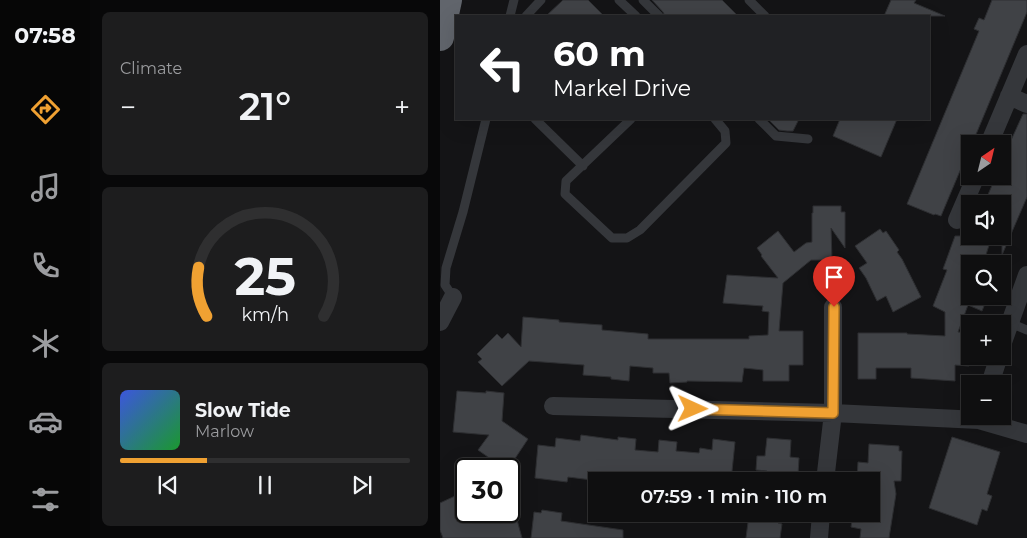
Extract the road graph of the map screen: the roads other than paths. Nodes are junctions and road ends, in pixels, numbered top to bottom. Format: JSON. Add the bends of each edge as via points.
{"nodes":[{"id":1,"x":448,"y":0,"type":"edge"},
{"id":2,"x":514,"y":0,"type":"edge"},
{"id":3,"x":541,"y":0,"type":"edge"},
{"id":4,"x":619,"y":0,"type":"edge"},
{"id":5,"x":643,"y":0,"type":"edge"},
{"id":6,"x":749,"y":0,"type":"edge"},
{"id":7,"x":510,"y":15,"type":"edge"},
{"id":8,"x":527,"y":15,"type":"edge"},
{"id":9,"x":635,"y":15,"type":"edge"},
{"id":10,"x":657,"y":15,"type":"edge"},
{"id":11,"x":764,"y":15,"type":"edge"},
{"id":12,"x":440,"y":37,"type":"edge"},
{"id":13,"x":1027,"y":54,"type":"edge"},
{"id":14,"x":1009,"y":96,"type":"junction"},
{"id":15,"x":1027,"y":104,"type":"edge"},
{"id":16,"x":486,"y":120,"type":"edge"},
{"id":17,"x":536,"y":120,"type":"edge"},
{"id":18,"x":630,"y":120,"type":"edge"},
{"id":19,"x":716,"y":120,"type":"edge"},
{"id":20,"x":760,"y":120,"type":"edge"},
{"id":21,"x":993,"y":135,"type":"edge"},
{"id":22,"x":808,"y":139,"type":"dead end"},
{"id":23,"x":583,"y":166,"type":"junction"},
{"id":24,"x":972,"y":185,"type":"edge"},
{"id":25,"x":957,"y":220,"type":"dead end"},
{"id":26,"x":1027,"y":275,"type":"edge"},
{"id":27,"x":453,"y":297,"type":"joint"},
{"id":28,"x":834,"y":307,"type":"dead end"},
{"id":29,"x":1011,"y":320,"type":"edge"},
{"id":30,"x":440,"y":322,"type":"edge"},
{"id":31,"x":1011,"y":323,"type":"edge"},
{"id":32,"x":1027,"y":330,"type":"edge"},
{"id":33,"x":553,"y":406,"type":"dead end"},
{"id":34,"x":833,"y":413,"type":"junction"},
{"id":35,"x":961,"y":417,"type":"edge"},
{"id":36,"x":1000,"y":425,"type":"edge"},
{"id":37,"x":1027,"y":434,"type":"edge"},
{"id":38,"x":826,"y":472,"type":"edge"},
{"id":39,"x":820,"y":522,"type":"edge"},
{"id":40,"x":818,"y":538,"type":"edge"}],
"edges":[{"from":1,"to":12,"type":"highway"},
{"from":2,"to":7,"type":"lane"},
{"from":3,"to":8,"type":"lane"},
{"from":4,"to":9,"type":"lane"},
{"from":5,"to":10,"type":"lane"},
{"from":6,"to":11,"type":"lane"},
{"from":13,"to":14,"type":"street"},
{"from":14,"to":15,"type":"street"},
{"from":14,"to":21,"type":"street"},
{"from":16,"to":27,"type":"lane","via":[[446,268],[444,285]]},
{"from":17,"to":23,"type":"lane"},
{"from":18,"to":23,"type":"lane"},
{"from":19,"to":23,"type":"lane","via":[[725,131],[726,144],[640,230],[627,238],[612,238],[565,194],[566,181]]},
{"from":20,"to":22,"type":"lane","via":[[776,136]]},
{"from":24,"to":25,"type":"street"},
{"from":26,"to":29,"type":"street"},
{"from":27,"to":30,"type":"street"},
{"from":28,"to":34,"type":"street"},
{"from":31,"to":32,"type":"lane"},
{"from":33,"to":34,"type":"street"},
{"from":34,"to":35,"type":"street"},
{"from":34,"to":38,"type":"street"},
{"from":36,"to":37,"type":"street"},
{"from":39,"to":40,"type":"street"}]}
